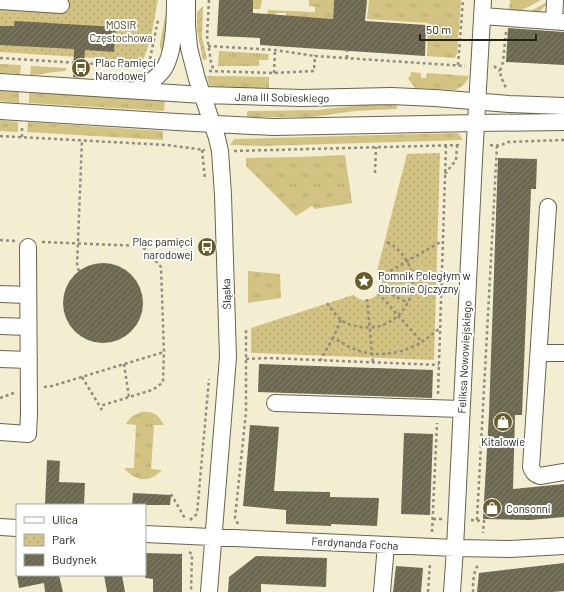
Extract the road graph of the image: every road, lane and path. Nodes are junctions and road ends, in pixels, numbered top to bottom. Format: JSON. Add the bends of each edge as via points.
{"nodes":[{"id":1,"x":176,"y":0,"type":"edge"},
{"id":2,"x":187,"y":0,"type":"edge"},
{"id":3,"x":209,"y":0,"type":"edge"},
{"id":4,"x":463,"y":0,"type":"edge"},
{"id":5,"x":483,"y":0,"type":"edge"},
{"id":6,"x":555,"y":0,"type":"edge"},
{"id":7,"x":0,"y":2,"type":"edge"},
{"id":8,"x":61,"y":5,"type":"dead end"},
{"id":9,"x":482,"y":16,"type":"junction"},
{"id":10,"x":507,"y":18,"type":"junction"},
{"id":11,"x":559,"y":22,"type":"edge"},
{"id":12,"x":154,"y":38,"type":"dead end"},
{"id":13,"x":208,"y":46,"type":"junction"},
{"id":14,"x":275,"y":50,"type":"junction"},
{"id":15,"x":347,"y":50,"type":"dead end"},
{"id":16,"x":315,"y":56,"type":"junction"},
{"id":17,"x":0,"y":58,"type":"edge"},
{"id":18,"x":347,"y":58,"type":"junction"},
{"id":19,"x":150,"y":63,"type":"dead end"},
{"id":20,"x":149,"y":67,"type":"dead end"},
{"id":21,"x":274,"y":73,"type":"junction"},
{"id":22,"x":0,"y":82,"type":"edge"},
{"id":23,"x":136,"y":90,"type":"junction"},
{"id":24,"x":507,"y":90,"type":"dead end"},
{"id":25,"x":203,"y":95,"type":"junction"},
{"id":26,"x":477,"y":102,"type":"junction"},
{"id":27,"x":564,"y":106,"type":"edge"},
{"id":28,"x":0,"y":111,"type":"edge"},
{"id":29,"x":476,"y":122,"type":"junction"},
{"id":30,"x":564,"y":122,"type":"edge"},
{"id":31,"x":212,"y":124,"type":"junction"},
{"id":32,"x":0,"y":136,"type":"edge"},
{"id":33,"x":82,"y":140,"type":"junction"},
{"id":34,"x":564,"y":140,"type":"edge"},
{"id":35,"x":457,"y":145,"type":"junction"},
{"id":36,"x":463,"y":145,"type":"dead end"},
{"id":37,"x":488,"y":145,"type":"dead end"},
{"id":38,"x":446,"y":146,"type":"junction"},
{"id":39,"x":497,"y":146,"type":"junction"},
{"id":40,"x":376,"y":147,"type":"junction"},
{"id":41,"x":230,"y":151,"type":"dead end"},
{"id":42,"x":375,"y":173,"type":"dead end"},
{"id":43,"x":445,"y":174,"type":"junction"},
{"id":44,"x":205,"y":179,"type":"dead end"},
{"id":45,"x":548,"y":208,"type":"dead end"},
{"id":46,"x":0,"y":240,"type":"edge"},
{"id":47,"x":385,"y":240,"type":"dead end"},
{"id":48,"x":443,"y":241,"type":"junction"},
{"id":49,"x":28,"y":243,"type":"junction"},
{"id":50,"x":78,"y":243,"type":"junction"},
{"id":51,"x":407,"y":261,"type":"junction"},
{"id":52,"x":79,"y":271,"type":"dead end"},
{"id":53,"x":380,"y":276,"type":"dead end"},
{"id":54,"x":413,"y":288,"type":"junction"},
{"id":55,"x":441,"y":288,"type":"junction"},
{"id":56,"x":381,"y":289,"type":"dead end"},
{"id":57,"x":378,"y":293,"type":"dead end"},
{"id":58,"x":0,"y":294,"type":"edge"},
{"id":59,"x":28,"y":295,"type":"junction"},
{"id":60,"x":368,"y":299,"type":"dead end"},
{"id":61,"x":327,"y":303,"type":"dead end"},
{"id":62,"x":408,"y":303,"type":"junction"},
{"id":63,"x":399,"y":315,"type":"junction"},
{"id":64,"x":342,"y":320,"type":"junction"},
{"id":65,"x":0,"y":326,"type":"edge"},
{"id":66,"x":28,"y":327,"type":"junction"},
{"id":67,"x":370,"y":328,"type":"junction"},
{"id":68,"x":440,"y":328,"type":"junction"},
{"id":69,"x":246,"y":329,"type":"dead end"},
{"id":70,"x":333,"y":338,"type":"junction"},
{"id":71,"x":422,"y":342,"type":"junction"},
{"id":72,"x":164,"y":352,"type":"junction"},
{"id":73,"x":373,"y":353,"type":"junction"},
{"id":74,"x":539,"y":353,"type":"junction"},
{"id":75,"x":564,"y":353,"type":"edge"},
{"id":76,"x":0,"y":358,"type":"edge"},
{"id":77,"x":246,"y":359,"type":"junction"},
{"id":78,"x":28,"y":360,"type":"junction"},
{"id":79,"x":320,"y":361,"type":"junction"},
{"id":80,"x":374,"y":363,"type":"junction"},
{"id":81,"x":124,"y":364,"type":"junction"},
{"id":82,"x":439,"y":365,"type":"junction"},
{"id":83,"x":209,"y":375,"type":"dead end"},
{"id":84,"x":82,"y":377,"type":"junction"},
{"id":85,"x":29,"y":388,"type":"junction"},
{"id":86,"x":129,"y":397,"type":"junction"},
{"id":87,"x":0,"y":398,"type":"edge"},
{"id":88,"x":275,"y":403,"type":"dead end"},
{"id":89,"x":100,"y":406,"type":"junction"},
{"id":90,"x":438,"y":408,"type":"junction"},
{"id":91,"x":461,"y":409,"type":"junction"},
{"id":92,"x":102,"y":410,"type":"dead end"},
{"id":93,"x":0,"y":432,"type":"edge"},
{"id":94,"x":564,"y":472,"type":"edge"},
{"id":95,"x":171,"y":494,"type":"dead end"},
{"id":96,"x":179,"y":520,"type":"dead end"},
{"id":97,"x":186,"y":520,"type":"junction"},
{"id":98,"x":477,"y":520,"type":"dead end"},
{"id":99,"x":245,"y":524,"type":"dead end"},
{"id":100,"x":0,"y":527,"type":"edge"},
{"id":101,"x":16,"y":528,"type":"edge"},
{"id":102,"x":146,"y":534,"type":"edge"},
{"id":103,"x":214,"y":537,"type":"junction"},
{"id":104,"x":386,"y":545,"type":"junction"},
{"id":105,"x":564,"y":546,"type":"edge"},
{"id":106,"x":431,"y":547,"type":"junction"},
{"id":107,"x":455,"y":548,"type":"junction"},
{"id":108,"x":186,"y":551,"type":"dead end"},
{"id":109,"x":191,"y":592,"type":"edge"},
{"id":110,"x":209,"y":592,"type":"edge"},
{"id":111,"x":382,"y":592,"type":"edge"},
{"id":112,"x":428,"y":592,"type":"edge"},
{"id":113,"x":452,"y":592,"type":"edge"}],
"edges":[{"from":1,"to":23,"type":"street","via":[[172,43],[165,68]]},
{"from":2,"to":25,"type":"street","name":"Śląska","via":[[189,48]]},
{"from":3,"to":13,"type":"path"},
{"from":4,"to":18,"type":"path","via":[[458,66]]},
{"from":5,"to":9,"type":"street","name":"Feliksa Nowowiejskiego"},
{"from":6,"to":11,"type":"street"},
{"from":7,"to":8,"type":"street"},
{"from":9,"to":10,"type":"street"},
{"from":9,"to":26,"type":"street","name":"Feliksa Nowowiejskiego"},
{"from":10,"to":11,"type":"street"},
{"from":10,"to":24,"type":"path","via":[[500,71]]},
{"from":12,"to":19,"type":"path"},
{"from":13,"to":14,"type":"path"},
{"from":13,"to":21,"type":"path","via":[[214,70]]},
{"from":14,"to":16,"type":"path"},
{"from":14,"to":21,"type":"path"},
{"from":15,"to":18,"type":"path"},
{"from":16,"to":18,"type":"path"},
{"from":16,"to":21,"type":"path","via":[[314,71]]},
{"from":17,"to":20,"type":"path"},
{"from":22,"to":23,"type":"street","name":"Jana III Sobieskiego"},
{"from":23,"to":25,"type":"street","name":"Jana III Sobieskiego"},
{"from":25,"to":26,"type":"street","name":"Jana III Sobieskiego","via":[[302,98],[391,96]]},
{"from":25,"to":31,"type":"street","name":"Śląska"},
{"from":26,"to":27,"type":"street","name":"Jana III Sobieskiego"},
{"from":26,"to":29,"type":"street","name":"Feliksa Nowowiejskiego"},
{"from":28,"to":31,"type":"street"},
{"from":29,"to":30,"type":"street"},
{"from":29,"to":31,"type":"street","via":[[273,127]]},
{"from":29,"to":91,"type":"street","name":"Feliksa Nowowiejskiego"},
{"from":31,"to":103,"type":"street","name":"Śląska","via":[[220,151],[223,188],[228,357]]},
{"from":32,"to":33,"type":"path"},
{"from":33,"to":44,"type":"path","via":[[167,145],[202,150]]},
{"from":33,"to":50,"type":"path"},
{"from":34,"to":39,"type":"path","via":[[507,142]]},
{"from":35,"to":36,"type":"path"},
{"from":35,"to":38,"type":"path"},
{"from":35,"to":43,"type":"path","via":[[456,160]]},
{"from":37,"to":39,"type":"path"},
{"from":38,"to":40,"type":"path"},
{"from":38,"to":43,"type":"path"},
{"from":39,"to":98,"type":"path"},
{"from":40,"to":41,"type":"path"},
{"from":40,"to":42,"type":"path"},
{"from":43,"to":48,"type":"path"},
{"from":45,"to":74,"type":"street"},
{"from":46,"to":49,"type":"path"},
{"from":47,"to":51,"type":"path","via":[[401,252]]},
{"from":48,"to":51,"type":"path"},
{"from":48,"to":55,"type":"path"},
{"from":49,"to":50,"type":"path"},
{"from":49,"to":59,"type":"street"},
{"from":50,"to":52,"type":"path"},
{"from":50,"to":72,"type":"path","via":[[142,246],[161,267]]},
{"from":51,"to":53,"type":"path"},
{"from":51,"to":54,"type":"path"},
{"from":54,"to":55,"type":"path"},
{"from":54,"to":62,"type":"path"},
{"from":55,"to":68,"type":"path"},
{"from":56,"to":62,"type":"path"},
{"from":57,"to":63,"type":"path"},
{"from":58,"to":59,"type":"street"},
{"from":59,"to":66,"type":"street"},
{"from":60,"to":67,"type":"path"},
{"from":61,"to":64,"type":"path"},
{"from":62,"to":63,"type":"path"},
{"from":63,"to":67,"type":"path","via":[[380,327]]},
{"from":63,"to":71,"type":"path"},
{"from":64,"to":67,"type":"path","via":[[351,325]]},
{"from":64,"to":70,"type":"path"},
{"from":65,"to":66,"type":"street"},
{"from":66,"to":78,"type":"street"},
{"from":67,"to":73,"type":"path"},
{"from":68,"to":71,"type":"path"},
{"from":68,"to":82,"type":"path"},
{"from":69,"to":77,"type":"path"},
{"from":70,"to":73,"type":"path","via":[[364,353]]},
{"from":70,"to":79,"type":"path"},
{"from":71,"to":73,"type":"path","via":[[394,353]]},
{"from":72,"to":81,"type":"path"},
{"from":72,"to":86,"type":"path","via":[[163,382],[152,390]]},
{"from":73,"to":80,"type":"path"},
{"from":74,"to":75,"type":"street"},
{"from":74,"to":94,"type":"street","via":[[531,467],[536,475],[540,476]]},
{"from":76,"to":78,"type":"street"},
{"from":77,"to":79,"type":"path"},
{"from":77,"to":99,"type":"path","via":[[246,412],[235,518],[238,524]]},
{"from":78,"to":85,"type":"street"},
{"from":79,"to":80,"type":"path"},
{"from":80,"to":82,"type":"path"},
{"from":81,"to":84,"type":"path"},
{"from":81,"to":86,"type":"path"},
{"from":82,"to":90,"type":"path"},
{"from":83,"to":97,"type":"path","via":[[197,514]]},
{"from":84,"to":85,"type":"path","via":[[52,386]]},
{"from":84,"to":89,"type":"path"},
{"from":85,"to":87,"type":"path"},
{"from":85,"to":93,"type":"street","via":[[28,434]]},
{"from":86,"to":89,"type":"path"},
{"from":88,"to":90,"type":"street"},
{"from":89,"to":92,"type":"path"},
{"from":90,"to":91,"type":"street"},
{"from":90,"to":106,"type":"path"},
{"from":91,"to":107,"type":"street","name":"Feliksa Nowowiejskiego"},
{"from":95,"to":97,"type":"path"},
{"from":96,"to":97,"type":"path"},
{"from":100,"to":101,"type":"street"},
{"from":102,"to":103,"type":"street","name":"Ferdynanda Focha"},
{"from":103,"to":104,"type":"street","name":"Ferdynanda Focha"},
{"from":103,"to":110,"type":"street","name":"Śląska"},
{"from":104,"to":106,"type":"street","name":"Ferdynanda Focha"},
{"from":104,"to":111,"type":"street"},
{"from":105,"to":107,"type":"street","name":"Ferdynanda Focha","via":[[510,549]]},
{"from":106,"to":107,"type":"street","name":"Ferdynanda Focha"},
{"from":106,"to":112,"type":"path"},
{"from":107,"to":113,"type":"street","name":"Feliksa Nowowiejskiego"},
{"from":108,"to":109,"type":"path","via":[[192,554]]}]}
